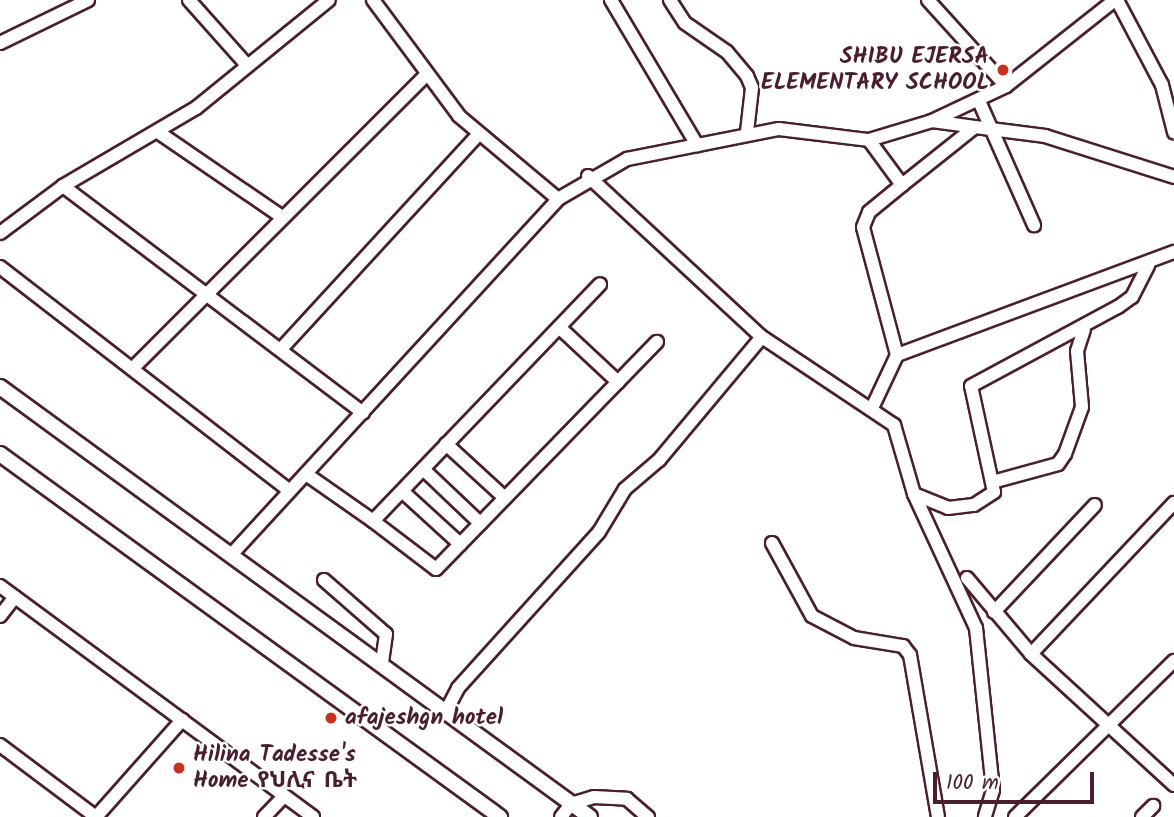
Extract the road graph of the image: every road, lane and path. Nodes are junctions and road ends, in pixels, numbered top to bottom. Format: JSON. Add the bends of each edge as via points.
{"nodes":[{"id":1,"x":89,"y":0,"type":"edge"},
{"id":2,"x":189,"y":0,"type":"edge"},
{"id":3,"x":328,"y":0,"type":"edge"},
{"id":4,"x":373,"y":0,"type":"edge"},
{"id":5,"x":611,"y":0,"type":"edge"},
{"id":6,"x":670,"y":0,"type":"edge"},
{"id":7,"x":928,"y":0,"type":"edge"},
{"id":8,"x":1116,"y":0,"type":"edge"},
{"id":9,"x":0,"y":43,"type":"edge"},
{"id":10,"x":247,"y":65,"type":"junction"},
{"id":11,"x":426,"y":75,"type":"junction"},
{"id":12,"x":1006,"y":86,"type":"junction"},
{"id":13,"x":979,"y":102,"type":"junction"},
{"id":14,"x":932,"y":121,"type":"junction"},
{"id":15,"x":975,"y":127,"type":"junction"},
{"id":16,"x":158,"y":132,"type":"junction"},
{"id":17,"x":747,"y":132,"type":"junction"},
{"id":18,"x":997,"y":132,"type":"junction"},
{"id":19,"x":1174,"y":132,"type":"edge"},
{"id":20,"x":478,"y":135,"type":"junction"},
{"id":21,"x":869,"y":140,"type":"junction"},
{"id":22,"x":697,"y":145,"type":"junction"},
{"id":23,"x":588,"y":176,"type":"junction"},
{"id":24,"x":1174,"y":177,"type":"edge"},
{"id":25,"x":902,"y":185,"type":"junction"},
{"id":26,"x":63,"y":186,"type":"junction"},
{"id":27,"x":558,"y":199,"type":"junction"},
{"id":28,"x":282,"y":217,"type":"junction"},
{"id":29,"x":1034,"y":225,"type":"dead end"},
{"id":30,"x":0,"y":233,"type":"edge"},
{"id":31,"x":1174,"y":252,"type":"edge"},
{"id":32,"x":1148,"y":265,"type":"junction"},
{"id":33,"x":0,"y":267,"type":"edge"},
{"id":34,"x":600,"y":284,"type":"dead end"},
{"id":35,"x":209,"y":292,"type":"junction"},
{"id":36,"x":559,"y":327,"type":"junction"},
{"id":37,"x":1084,"y":330,"type":"junction"},
{"id":38,"x":762,"y":337,"type":"junction"},
{"id":39,"x":657,"y":342,"type":"dead end"},
{"id":40,"x":282,"y":348,"type":"junction"},
{"id":41,"x":897,"y":355,"type":"junction"},
{"id":42,"x":135,"y":366,"type":"junction"},
{"id":43,"x":618,"y":382,"type":"junction"},
{"id":44,"x":0,"y":387,"type":"edge"},
{"id":45,"x":873,"y":406,"type":"junction"},
{"id":46,"x":363,"y":412,"type":"junction"},
{"id":47,"x":446,"y":444,"type":"junction"},
{"id":48,"x":0,"y":454,"type":"edge"},
{"id":49,"x":423,"y":469,"type":"junction"},
{"id":50,"x":306,"y":474,"type":"junction"},
{"id":51,"x":996,"y":481,"type":"junction"},
{"id":52,"x":290,"y":491,"type":"junction"},
{"id":53,"x":402,"y":491,"type":"junction"},
{"id":54,"x":914,"y":494,"type":"junction"},
{"id":55,"x":505,"y":498,"type":"junction"},
{"id":56,"x":1174,"y":503,"type":"edge"},
{"id":57,"x":1095,"y":505,"type":"dead end"},
{"id":58,"x":373,"y":521,"type":"junction"},
{"id":59,"x":480,"y":523,"type":"junction"},
{"id":60,"x":772,"y":543,"type":"dead end"},
{"id":61,"x":460,"y":544,"type":"junction"},
{"id":62,"x":231,"y":555,"type":"junction"},
{"id":63,"x":967,"y":578,"type":"dead end"},
{"id":64,"x":324,"y":580,"type":"dead end"},
{"id":65,"x":1,"y":588,"type":"edge"},
{"id":66,"x":15,"y":597,"type":"junction"},
{"id":67,"x":993,"y":612,"type":"junction"},
{"id":68,"x":0,"y":616,"type":"edge"},
{"id":69,"x":1031,"y":654,"type":"junction"},
{"id":70,"x":1174,"y":661,"type":"edge"},
{"id":71,"x":382,"y":664,"type":"junction"},
{"id":72,"x":446,"y":711,"type":"junction"},
{"id":73,"x":182,"y":720,"type":"junction"},
{"id":74,"x":1106,"y":726,"type":"junction"},
{"id":75,"x":0,"y":745,"type":"edge"},
{"id":76,"x":1174,"y":785,"type":"edge"},
{"id":77,"x":284,"y":796,"type":"junction"},
{"id":78,"x":571,"y":804,"type":"junction"},
{"id":79,"x":1153,"y":806,"type":"dead end"},
{"id":80,"x":96,"y":817,"type":"edge"},
{"id":81,"x":264,"y":817,"type":"edge"},
{"id":82,"x":313,"y":817,"type":"edge"},
{"id":83,"x":500,"y":817,"type":"edge"},
{"id":84,"x":561,"y":817,"type":"edge"},
{"id":85,"x":590,"y":817,"type":"edge"},
{"id":86,"x":648,"y":817,"type":"edge"},
{"id":87,"x":938,"y":817,"type":"edge"},
{"id":88,"x":985,"y":817,"type":"edge"},
{"id":89,"x":1016,"y":817,"type":"edge"},
{"id":90,"x":1142,"y":817,"type":"edge"}],
"edges":[{"from":1,"to":9,"type":"street"},
{"from":2,"to":10,"type":"street"},
{"from":3,"to":10,"type":"street"},
{"from":4,"to":11,"type":"street"},
{"from":5,"to":22,"type":"street"},
{"from":6,"to":17,"type":"street","via":[[685,23],[727,52],[747,76],[752,88]]},
{"from":7,"to":12,"type":"street"},
{"from":8,"to":12,"type":"street"},
{"from":8,"to":19,"type":"street","via":[[1154,66]]},
{"from":10,"to":16,"type":"street"},
{"from":11,"to":20,"type":"street"},
{"from":11,"to":28,"type":"street"},
{"from":12,"to":13,"type":"street"},
{"from":13,"to":14,"type":"street"},
{"from":13,"to":18,"type":"street"},
{"from":14,"to":15,"type":"street"},
{"from":14,"to":21,"type":"street"},
{"from":15,"to":18,"type":"street"},
{"from":15,"to":25,"type":"street"},
{"from":16,"to":26,"type":"street"},
{"from":16,"to":28,"type":"street"},
{"from":17,"to":21,"type":"street"},
{"from":17,"to":22,"type":"street"},
{"from":18,"to":24,"type":"street","via":[[1045,136]]},
{"from":18,"to":29,"type":"street"},
{"from":20,"to":27,"type":"street"},
{"from":20,"to":40,"type":"street"},
{"from":21,"to":25,"type":"street"},
{"from":22,"to":23,"type":"street","via":[[627,159]]},
{"from":23,"to":27,"type":"street"},
{"from":23,"to":38,"type":"street"},
{"from":25,"to":41,"type":"street","via":[[869,212],[863,227]]},
{"from":26,"to":30,"type":"street"},
{"from":26,"to":35,"type":"street"},
{"from":27,"to":46,"type":"street"},
{"from":28,"to":35,"type":"street"},
{"from":31,"to":32,"type":"street"},
{"from":32,"to":37,"type":"street","via":[[1132,297]]},
{"from":32,"to":41,"type":"street"},
{"from":33,"to":42,"type":"street"},
{"from":34,"to":36,"type":"street"},
{"from":35,"to":40,"type":"street"},
{"from":35,"to":42,"type":"street"},
{"from":36,"to":43,"type":"street"},
{"from":36,"to":47,"type":"street"},
{"from":37,"to":51,"type":"street","via":[[1077,351],[1082,407],[1065,454],[1058,464]]},
{"from":37,"to":51,"type":"street","via":[[971,386]]},
{"from":38,"to":45,"type":"street"},
{"from":38,"to":72,"type":"street","via":[[659,460],[625,489],[599,533],[458,688]]},
{"from":39,"to":43,"type":"street"},
{"from":40,"to":46,"type":"street"},
{"from":41,"to":45,"type":"street"},
{"from":42,"to":52,"type":"street"},
{"from":43,"to":55,"type":"street"},
{"from":44,"to":62,"type":"main road"},
{"from":45,"to":54,"type":"street","via":[[904,443]]},
{"from":46,"to":50,"type":"street"},
{"from":47,"to":49,"type":"street"},
{"from":47,"to":55,"type":"street"},
{"from":48,"to":83,"type":"main road"},
{"from":49,"to":53,"type":"street"},
{"from":49,"to":59,"type":"street"},
{"from":50,"to":52,"type":"street"},
{"from":50,"to":58,"type":"street"},
{"from":51,"to":54,"type":"street","via":[[988,498],[959,508]]},
{"from":52,"to":62,"type":"street"},
{"from":53,"to":58,"type":"street"},
{"from":53,"to":61,"type":"street"},
{"from":54,"to":88,"type":"street","via":[[976,628],[993,790]]},
{"from":55,"to":59,"type":"street"},
{"from":56,"to":69,"type":"street"},
{"from":57,"to":67,"type":"street"},
{"from":58,"to":61,"type":"street","via":[[436,569]]},
{"from":59,"to":61,"type":"street"},
{"from":60,"to":87,"type":"street","via":[[812,616],[854,638],[902,646],[910,655]]},
{"from":62,"to":71,"type":"main road"},
{"from":63,"to":67,"type":"street"},
{"from":64,"to":71,"type":"street","via":[[386,634]]},
{"from":65,"to":66,"type":"street"},
{"from":66,"to":68,"type":"street"},
{"from":66,"to":73,"type":"street"},
{"from":67,"to":69,"type":"street"},
{"from":69,"to":74,"type":"street"},
{"from":70,"to":74,"type":"street"},
{"from":71,"to":72,"type":"main road"},
{"from":72,"to":78,"type":"main road"},
{"from":73,"to":77,"type":"street"},
{"from":73,"to":80,"type":"street"},
{"from":74,"to":76,"type":"street"},
{"from":74,"to":89,"type":"street"},
{"from":75,"to":80,"type":"street"},
{"from":77,"to":81,"type":"street"},
{"from":77,"to":82,"type":"street"},
{"from":78,"to":84,"type":"street"},
{"from":78,"to":85,"type":"main road"},
{"from":78,"to":86,"type":"street","via":[[627,799]]},
{"from":79,"to":90,"type":"street"}]}
